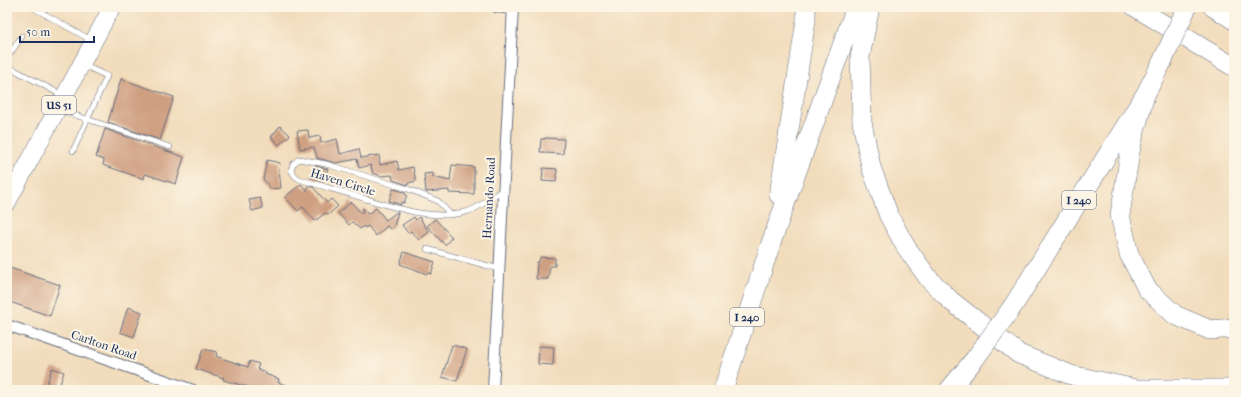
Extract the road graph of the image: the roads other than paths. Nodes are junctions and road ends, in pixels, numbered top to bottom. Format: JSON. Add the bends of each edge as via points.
{"nodes":[{"id":1,"x":32,"y":7,"type":"edge"},
{"id":2,"x":112,"y":7,"type":"edge"},
{"id":3,"x":496,"y":7,"type":"edge"},
{"id":4,"x":806,"y":7,"type":"edge"},
{"id":5,"x":856,"y":7,"type":"edge"},
{"id":6,"x":870,"y":7,"type":"edge"},
{"id":7,"x":1135,"y":7,"type":"edge"},
{"id":8,"x":1187,"y":7,"type":"edge"},
{"id":9,"x":1212,"y":7,"type":"edge"},
{"id":10,"x":513,"y":8,"type":"edge"},
{"id":11,"x":1234,"y":20,"type":"edge"},
{"id":12,"x":22,"y":36,"type":"dead end"},
{"id":13,"x":93,"y":42,"type":"junction"},
{"id":14,"x":7,"y":58,"type":"edge"},
{"id":15,"x":81,"y":64,"type":"junction"},
{"id":16,"x":7,"y":66,"type":"edge"},
{"id":17,"x":1230,"y":66,"type":"edge"},
{"id":18,"x":1145,"y":95,"type":"junction"},
{"id":19,"x":61,"y":103,"type":"junction"},
{"id":20,"x":87,"y":120,"type":"junction"},
{"id":21,"x":170,"y":147,"type":"dead end"},
{"id":22,"x":73,"y":151,"type":"dead end"},
{"id":23,"x":502,"y":190,"type":"junction"},
{"id":24,"x":7,"y":203,"type":"edge"},
{"id":25,"x":450,"y":214,"type":"junction"},
{"id":26,"x":771,"y":243,"type":"junction"},
{"id":27,"x":427,"y":249,"type":"dead end"},
{"id":28,"x":499,"y":269,"type":"junction"},
{"id":29,"x":7,"y":325,"type":"edge"},
{"id":30,"x":1234,"y":328,"type":"edge"},
{"id":31,"x":1230,"y":389,"type":"edge"},
{"id":32,"x":193,"y":390,"type":"edge"},
{"id":33,"x":493,"y":390,"type":"edge"},
{"id":34,"x":723,"y":390,"type":"edge"},
{"id":35,"x":949,"y":390,"type":"edge"}],
"edges":[{"from":1,"to":13,"type":"lane"},
{"from":2,"to":13,"type":"main road","number":"US 51"},
{"from":3,"to":10,"type":"street"},
{"from":4,"to":26,"type":"highway"},
{"from":5,"to":26,"type":"highway"},
{"from":6,"to":31,"type":"highway","via":[[860,57],[862,122],[871,167],[889,216],[906,247],[930,279],[951,301],[1019,354],[1071,375],[1136,388]]},
{"from":7,"to":17,"type":"highway"},
{"from":8,"to":18,"type":"highway","number":"I 240","bridge":true},
{"from":9,"to":11,"type":"highway"},
{"from":10,"to":23,"type":"street","name":"Hernando Road"},
{"from":12,"to":14,"type":"lane"},
{"from":13,"to":15,"type":"main road","number":"US 51"},
{"from":15,"to":19,"type":"main road","number":"US 51"},
{"from":15,"to":20,"type":"lane","via":[[107,76]]},
{"from":16,"to":19,"type":"lane"},
{"from":18,"to":30,"type":"highway","via":[[1131,146],[1120,215],[1128,254],[1147,289],[1176,315],[1210,330]]},
{"from":18,"to":35,"type":"highway","number":"I 240","bridge":true,"via":[[1013,306]]},
{"from":19,"to":20,"type":"lane"},
{"from":19,"to":24,"type":"main road","number":"US 51"},
{"from":20,"to":21,"type":"lane"},
{"from":20,"to":22,"type":"lane"},
{"from":23,"to":25,"type":"lane","name":"Haven Circle","via":[[485,203],[466,212]]},
{"from":23,"to":28,"type":"street","name":"Hernando Road"},
{"from":25,"to":25,"type":"lane","name":"Haven Circle","via":[[438,201],[387,182],[326,164],[299,159],[291,170],[299,179],[397,208],[426,215]]},
{"from":26,"to":34,"type":"highway","number":"I 240"},
{"from":27,"to":28,"type":"lane"},
{"from":28,"to":33,"type":"street","name":"Hernando Road"},
{"from":29,"to":32,"type":"street","name":"Carlton Road"}]}
